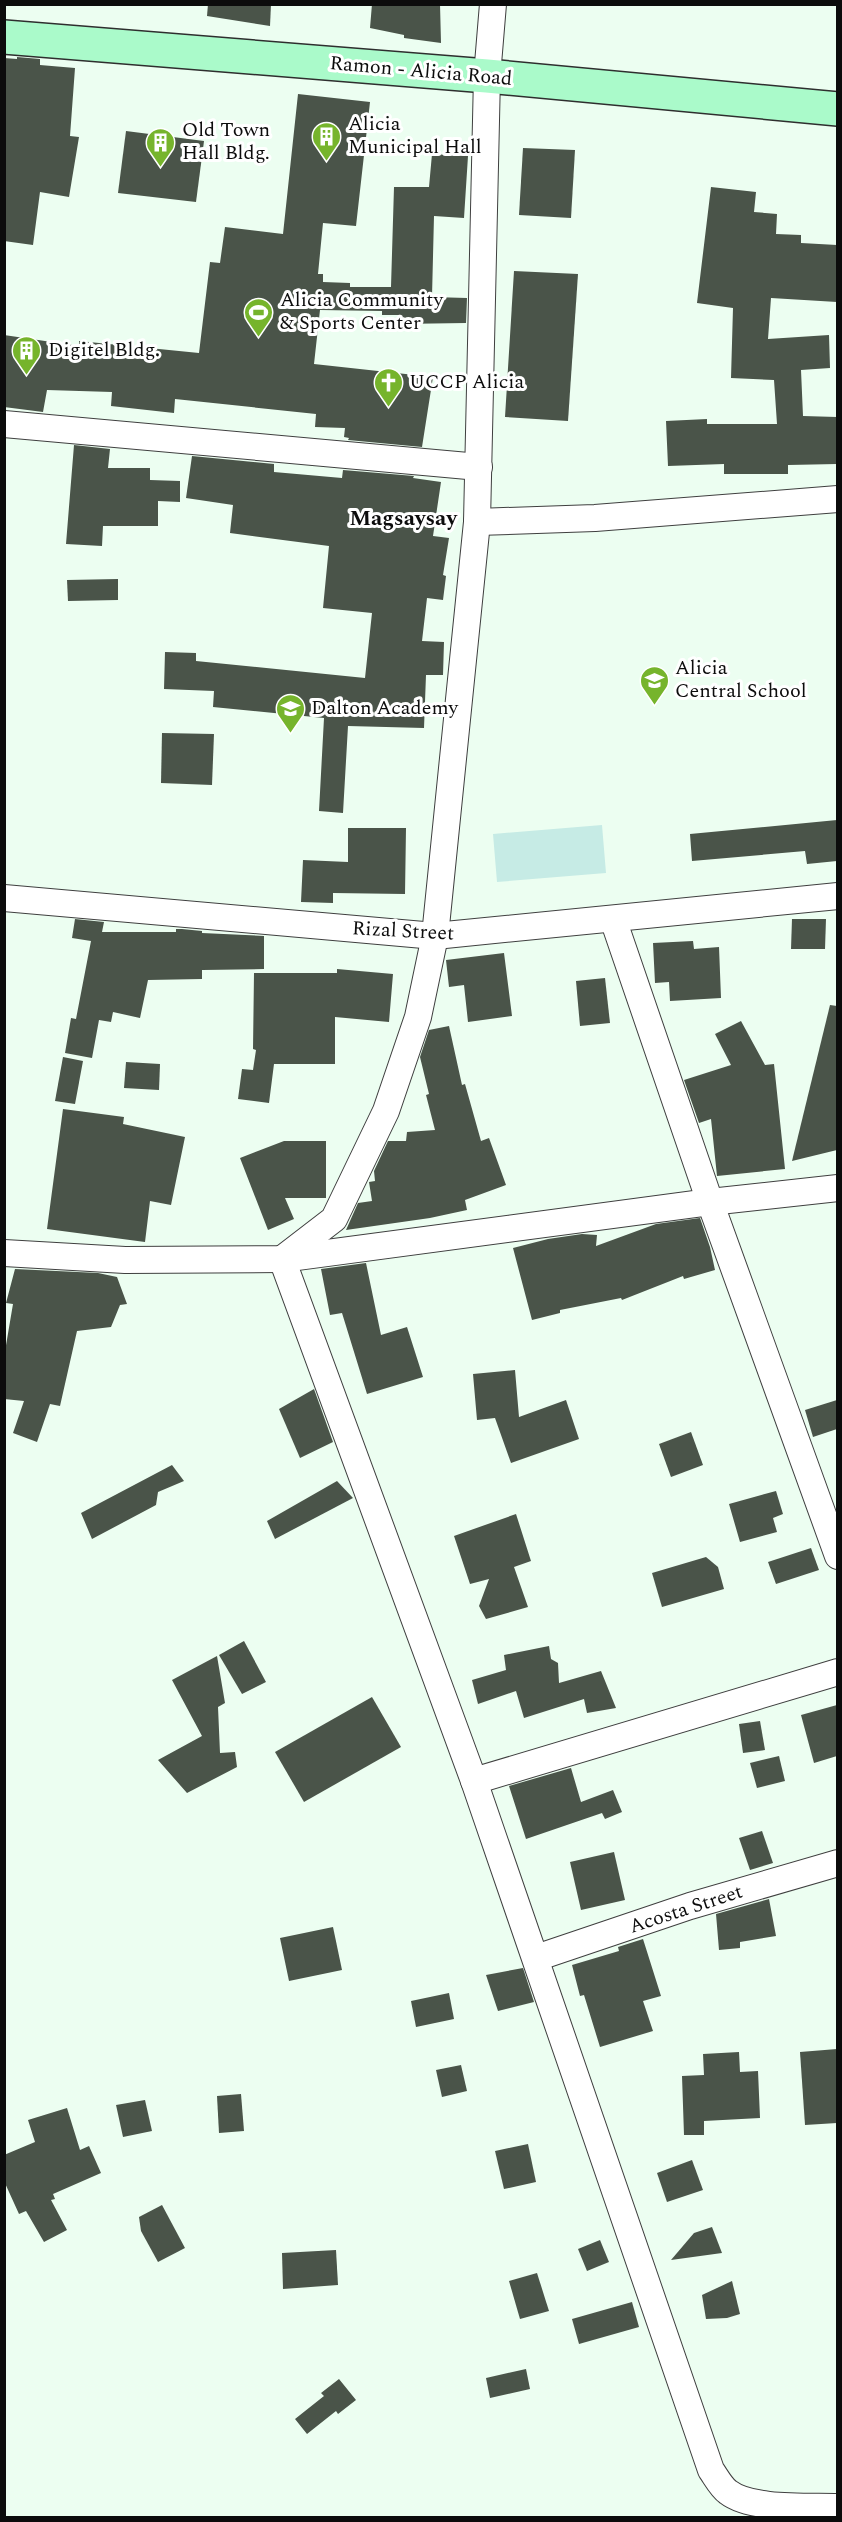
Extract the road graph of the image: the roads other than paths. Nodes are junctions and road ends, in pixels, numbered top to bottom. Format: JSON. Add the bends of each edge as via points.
{"nodes":[{"id":1,"x":493,"y":4,"type":"edge"},
{"id":2,"x":4,"y":38,"type":"edge"},
{"id":3,"x":487,"y":76,"type":"junction"},
{"id":4,"x":837,"y":109,"type":"edge"},
{"id":5,"x":4,"y":424,"type":"edge"},
{"id":6,"x":479,"y":466,"type":"junction"},
{"id":7,"x":837,"y":499,"type":"edge"},
{"id":8,"x":477,"y":522,"type":"junction"},
{"id":9,"x":837,"y":896,"type":"edge"},
{"id":10,"x":4,"y":898,"type":"edge"},
{"id":11,"x":613,"y":919,"type":"junction"},
{"id":12,"x":435,"y":936,"type":"junction"},
{"id":13,"x":837,"y":1188,"type":"edge"},
{"id":14,"x":710,"y":1202,"type":"junction"},
{"id":15,"x":4,"y":1253,"type":"edge"},
{"id":16,"x":282,"y":1258,"type":"junction"},
{"id":17,"x":837,"y":1556,"type":"edge"},
{"id":18,"x":837,"y":1672,"type":"edge"},
{"id":19,"x":474,"y":1781,"type":"junction"},
{"id":20,"x":837,"y":1863,"type":"edge"},
{"id":21,"x":536,"y":1958,"type":"junction"},
{"id":22,"x":837,"y":2507,"type":"edge"}],
"edges":[{"from":1,"to":3,"type":"street"},
{"from":2,"to":3,"type":"main road","name":"Ramon - Alicia Road"},
{"from":3,"to":4,"type":"main road","name":"Ramon - Alicia Road"},
{"from":3,"to":6,"type":"street"},
{"from":5,"to":6,"type":"street"},
{"from":6,"to":8,"type":"street"},
{"from":7,"to":8,"type":"street","via":[[595,518]]},
{"from":8,"to":12,"type":"street"},
{"from":9,"to":11,"type":"street","name":"Rizal Street"},
{"from":10,"to":12,"type":"street","name":"Rizal Street"},
{"from":11,"to":12,"type":"street","name":"Rizal Street"},
{"from":11,"to":14,"type":"street"},
{"from":12,"to":16,"type":"street","via":[[418,1017],[386,1111],[334,1219]]},
{"from":13,"to":14,"type":"street"},
{"from":14,"to":16,"type":"street"},
{"from":14,"to":17,"type":"street"},
{"from":15,"to":16,"type":"street","via":[[125,1260]]},
{"from":16,"to":19,"type":"street"},
{"from":18,"to":19,"type":"street"},
{"from":19,"to":21,"type":"street"},
{"from":20,"to":21,"type":"street","name":"Acosta Street","via":[[690,1906]]},
{"from":21,"to":22,"type":"street","via":[[711,2470],[735,2497],[783,2505]]}]}
